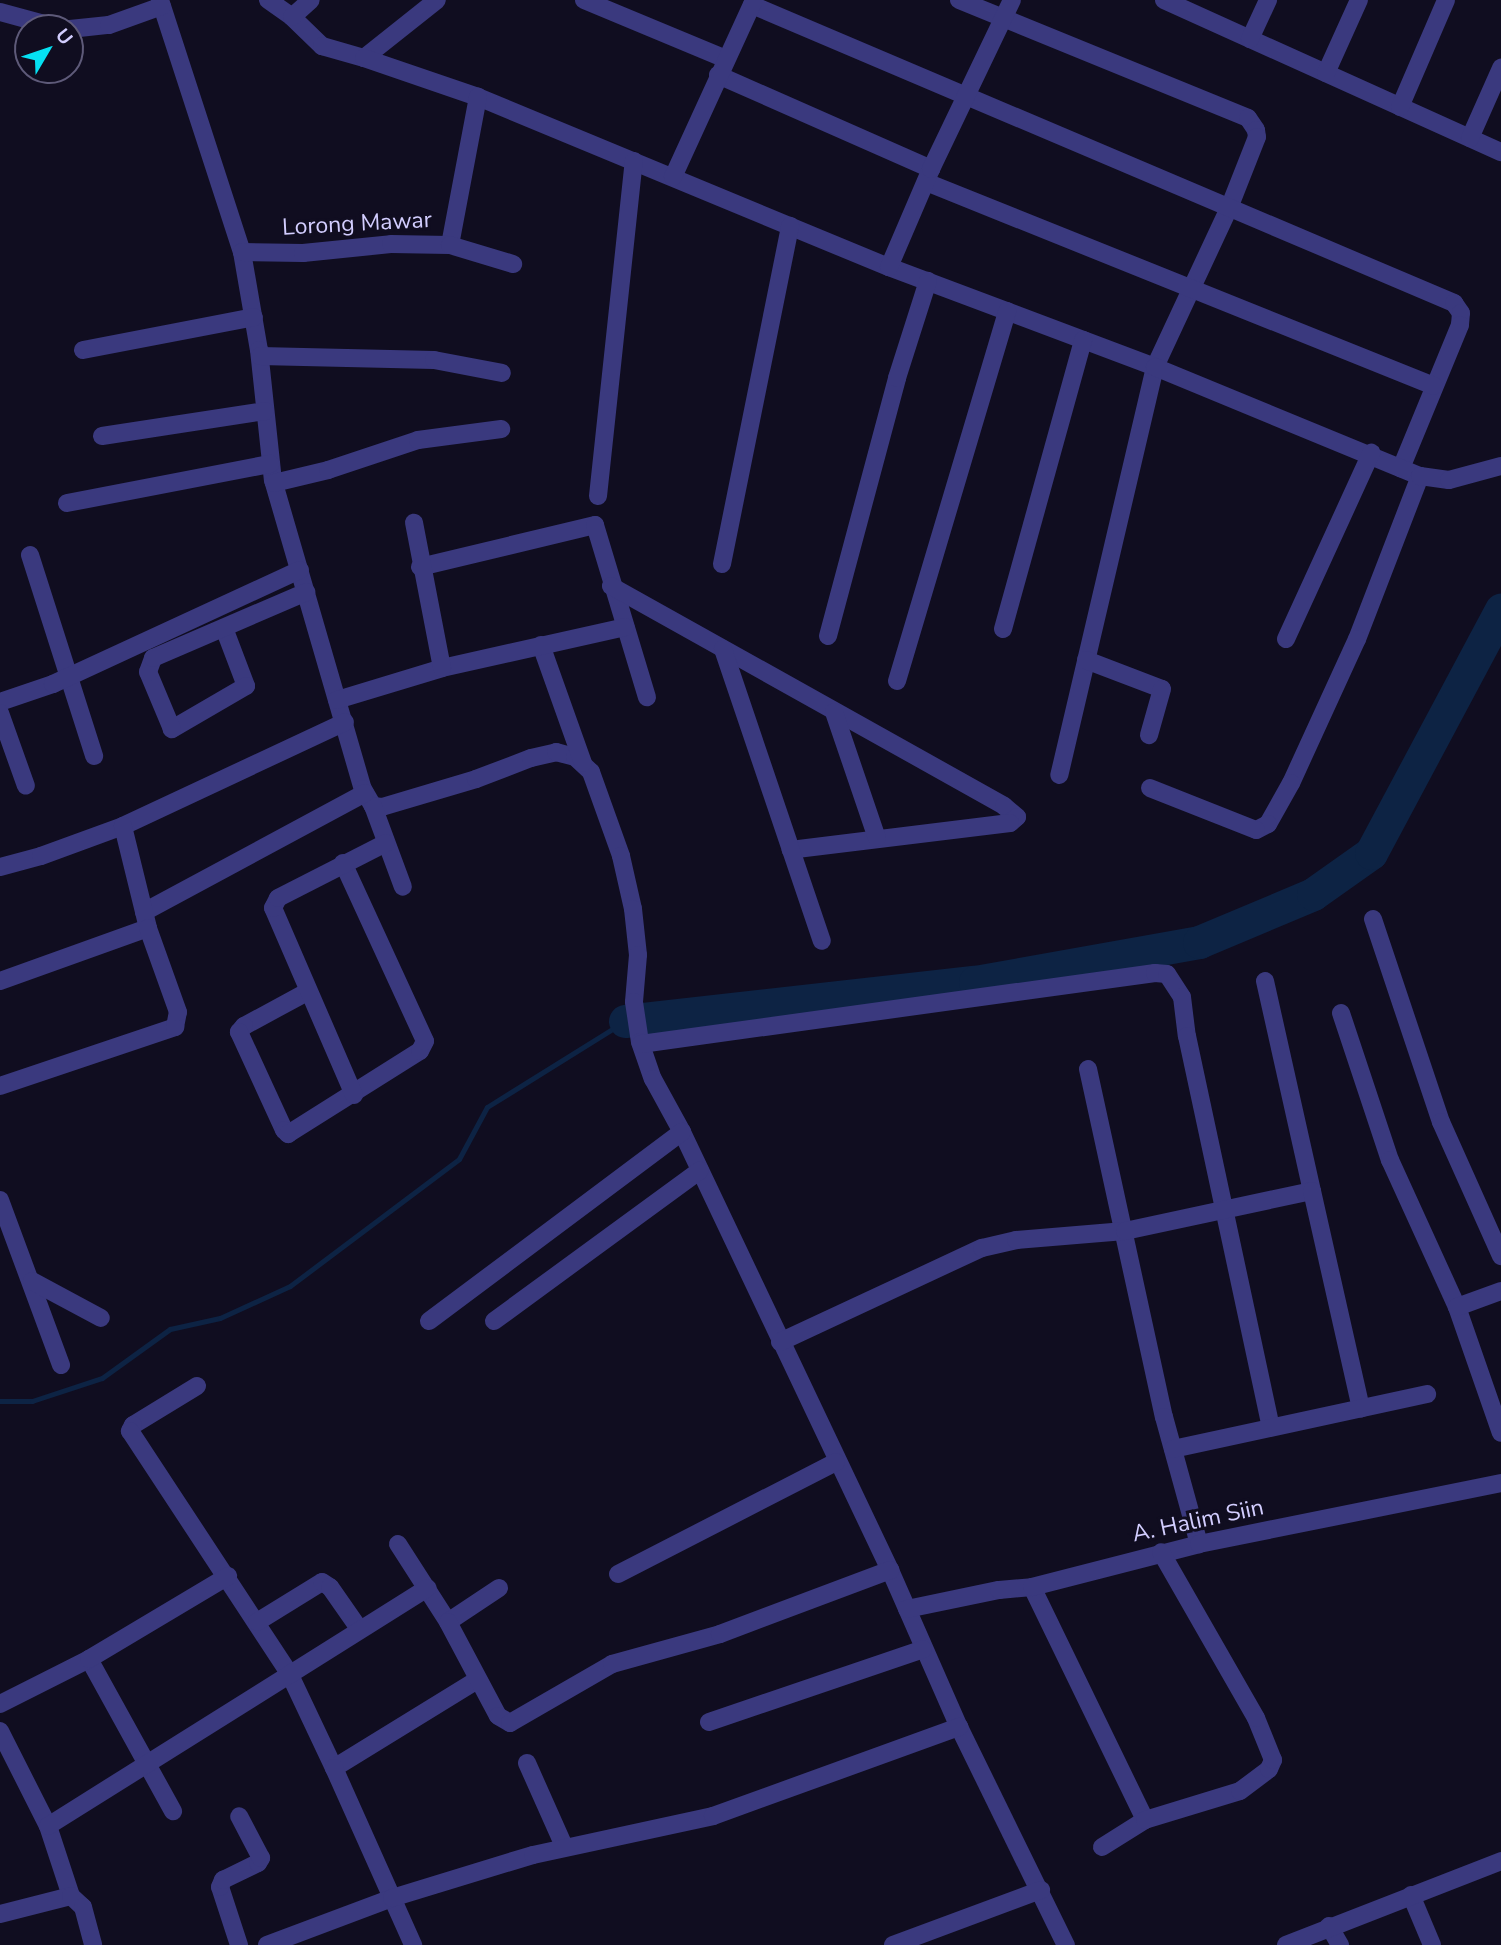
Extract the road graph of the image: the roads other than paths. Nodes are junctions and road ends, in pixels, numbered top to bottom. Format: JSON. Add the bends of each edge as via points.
{"nodes":[{"id":1,"x":268,"y":0,"type":"edge"},
{"id":2,"x":311,"y":0,"type":"edge"},
{"id":3,"x":437,"y":0,"type":"edge"},
{"id":4,"x":583,"y":0,"type":"edge"},
{"id":5,"x":959,"y":0,"type":"edge"},
{"id":6,"x":1012,"y":0,"type":"edge"},
{"id":7,"x":1268,"y":0,"type":"edge"},
{"id":8,"x":1359,"y":0,"type":"edge"},
{"id":9,"x":1446,"y":0,"type":"edge"},
{"id":10,"x":1176,"y":2,"type":"edge"},
{"id":11,"x":161,"y":3,"type":"edge"},
{"id":12,"x":753,"y":3,"type":"edge"},
{"id":13,"x":292,"y":17,"type":"junction"},
{"id":14,"x":1003,"y":19,"type":"junction"},
{"id":15,"x":84,"y":28,"type":"edge"},
{"id":16,"x":1250,"y":39,"type":"junction"},
{"id":17,"x":364,"y":58,"type":"junction"},
{"id":18,"x":722,"y":67,"type":"junction"},
{"id":19,"x":1501,"y":68,"type":"edge"},
{"id":20,"x":1326,"y":73,"type":"junction"},
{"id":21,"x":478,"y":97,"type":"junction"},
{"id":22,"x":965,"y":98,"type":"junction"},
{"id":23,"x":1400,"y":107,"type":"junction"},
{"id":24,"x":1470,"y":138,"type":"junction"},
{"id":25,"x":1501,"y":152,"type":"edge"},
{"id":26,"x":634,"y":161,"type":"junction"},
{"id":27,"x":929,"y":175,"type":"junction"},
{"id":28,"x":673,"y":177,"type":"junction"},
{"id":29,"x":1229,"y":208,"type":"junction"},
{"id":30,"x":790,"y":226,"type":"junction"},
{"id":31,"x":450,"y":245,"type":"junction"},
{"id":32,"x":242,"y":252,"type":"junction"},
{"id":33,"x":513,"y":264,"type":"dead end"},
{"id":34,"x":889,"y":267,"type":"junction"},
{"id":35,"x":928,"y":281,"type":"junction"},
{"id":36,"x":1193,"y":288,"type":"junction"},
{"id":37,"x":1007,"y":311,"type":"junction"},
{"id":38,"x":254,"y":317,"type":"junction"},
{"id":39,"x":1083,"y":340,"type":"junction"},
{"id":40,"x":83,"y":351,"type":"dead end"},
{"id":41,"x":260,"y":356,"type":"junction"},
{"id":42,"x":1155,"y":367,"type":"junction"},
{"id":43,"x":502,"y":373,"type":"dead end"},
{"id":44,"x":1434,"y":386,"type":"junction"},
{"id":45,"x":265,"y":411,"type":"junction"},
{"id":46,"x":500,"y":429,"type":"dead end"},
{"id":47,"x":102,"y":436,"type":"dead end"},
{"id":48,"x":1371,"y":453,"type":"junction"},
{"id":49,"x":270,"y":464,"type":"junction"},
{"id":50,"x":1501,"y":466,"type":"edge"},
{"id":51,"x":1401,"y":468,"type":"junction"},
{"id":52,"x":1420,"y":476,"type":"junction"},
{"id":53,"x":274,"y":483,"type":"junction"},
{"id":54,"x":598,"y":496,"type":"dead end"},
{"id":55,"x":66,"y":503,"type":"dead end"},
{"id":56,"x":414,"y":523,"type":"dead end"},
{"id":57,"x":30,"y":555,"type":"dead end"},
{"id":58,"x":722,"y":564,"type":"dead end"},
{"id":59,"x":420,"y":567,"type":"junction"},
{"id":60,"x":300,"y":570,"type":"junction"},
{"id":61,"x":611,"y":586,"type":"junction"},
{"id":62,"x":306,"y":592,"type":"junction"},
{"id":63,"x":625,"y":626,"type":"junction"},
{"id":64,"x":224,"y":628,"type":"junction"},
{"id":65,"x":1003,"y":629,"type":"dead end"},
{"id":66,"x":828,"y":636,"type":"dead end"},
{"id":67,"x":1286,"y":639,"type":"dead end"},
{"id":68,"x":541,"y":645,"type":"junction"},
{"id":69,"x":723,"y":649,"type":"junction"},
{"id":70,"x":1086,"y":660,"type":"junction"},
{"id":71,"x":442,"y":668,"type":"junction"},
{"id":72,"x":70,"y":675,"type":"junction"},
{"id":73,"x":897,"y":681,"type":"dead end"},
{"id":74,"x":647,"y":697,"type":"dead end"},
{"id":75,"x":337,"y":700,"type":"junction"},
{"id":76,"x":0,"y":702,"type":"edge"},
{"id":77,"x":834,"y":712,"type":"junction"},
{"id":78,"x":0,"y":713,"type":"edge"},
{"id":79,"x":345,"y":722,"type":"junction"},
{"id":80,"x":1149,"y":734,"type":"dead end"},
{"id":81,"x":94,"y":756,"type":"dead end"},
{"id":82,"x":583,"y":763,"type":"junction"},
{"id":83,"x":1059,"y":775,"type":"dead end"},
{"id":84,"x":26,"y":786,"type":"dead end"},
{"id":85,"x":1150,"y":788,"type":"dead end"},
{"id":86,"x":369,"y":800,"type":"junction"},
{"id":87,"x":123,"y":826,"type":"junction"},
{"id":88,"x":877,"y":838,"type":"junction"},
{"id":89,"x":386,"y":843,"type":"junction"},
{"id":90,"x":791,"y":850,"type":"junction"},
{"id":91,"x":343,"y":863,"type":"junction"},
{"id":92,"x":0,"y":867,"type":"edge"},
{"id":93,"x":403,"y":887,"type":"dead end"},
{"id":94,"x":1373,"y":919,"type":"dead end"},
{"id":95,"x":146,"y":920,"type":"junction"},
{"id":96,"x":822,"y":942,"type":"dead end"},
{"id":97,"x":0,"y":981,"type":"edge"},
{"id":98,"x":1265,"y":981,"type":"dead end"},
{"id":99,"x":307,"y":992,"type":"junction"},
{"id":100,"x":1341,"y":1013,"type":"dead end"},
{"id":101,"x":641,"y":1043,"type":"junction"},
{"id":102,"x":1088,"y":1069,"type":"dead end"},
{"id":103,"x":0,"y":1087,"type":"edge"},
{"id":104,"x":354,"y":1095,"type":"junction"},
{"id":105,"x":682,"y":1132,"type":"junction"},
{"id":106,"x":700,"y":1170,"type":"junction"},
{"id":107,"x":1312,"y":1191,"type":"junction"},
{"id":108,"x":0,"y":1200,"type":"edge"},
{"id":109,"x":1225,"y":1211,"type":"junction"},
{"id":110,"x":1125,"y":1231,"type":"junction"},
{"id":111,"x":1501,"y":1256,"type":"edge"},
{"id":112,"x":32,"y":1281,"type":"junction"},
{"id":113,"x":1501,"y":1291,"type":"edge"},
{"id":114,"x":1457,"y":1307,"type":"junction"},
{"id":115,"x":101,"y":1318,"type":"dead end"},
{"id":116,"x":429,"y":1321,"type":"dead end"},
{"id":117,"x":494,"y":1321,"type":"dead end"},
{"id":118,"x":780,"y":1342,"type":"junction"},
{"id":119,"x":61,"y":1365,"type":"dead end"},
{"id":120,"x":197,"y":1386,"type":"dead end"},
{"id":121,"x":1427,"y":1394,"type":"dead end"},
{"id":122,"x":1361,"y":1409,"type":"junction"},
{"id":123,"x":1271,"y":1427,"type":"junction"},
{"id":124,"x":1501,"y":1433,"type":"edge"},
{"id":125,"x":1173,"y":1449,"type":"junction"},
{"id":126,"x":836,"y":1462,"type":"junction"},
{"id":127,"x":1501,"y":1483,"type":"edge"},
{"id":128,"x":398,"y":1544,"type":"dead end"},
{"id":129,"x":1199,"y":1544,"type":"junction"},
{"id":130,"x":1161,"y":1552,"type":"junction"},
{"id":131,"x":890,"y":1570,"type":"junction"},
{"id":132,"x":618,"y":1574,"type":"dead end"},
{"id":133,"x":228,"y":1576,"type":"junction"},
{"id":134,"x":1032,"y":1587,"type":"junction"},
{"id":135,"x":426,"y":1588,"type":"junction"},
{"id":136,"x":499,"y":1588,"type":"dead end"},
{"id":137,"x":907,"y":1609,"type":"junction"},
{"id":138,"x":257,"y":1622,"type":"junction"},
{"id":139,"x":448,"y":1622,"type":"junction"},
{"id":140,"x":360,"y":1630,"type":"junction"},
{"id":141,"x":923,"y":1648,"type":"junction"},
{"id":142,"x":89,"y":1659,"type":"junction"},
{"id":143,"x":290,"y":1675,"type":"junction"},
{"id":144,"x":477,"y":1680,"type":"junction"},
{"id":145,"x":0,"y":1704,"type":"edge"},
{"id":146,"x":709,"y":1722,"type":"dead end"},
{"id":147,"x":959,"y":1727,"type":"junction"},
{"id":148,"x":0,"y":1731,"type":"edge"},
{"id":149,"x":527,"y":1763,"type":"dead end"},
{"id":150,"x":145,"y":1765,"type":"junction"},
{"id":151,"x":334,"y":1768,"type":"junction"},
{"id":152,"x":173,"y":1811,"type":"dead end"},
{"id":153,"x":239,"y":1816,"type":"dead end"},
{"id":154,"x":1145,"y":1820,"type":"junction"},
{"id":155,"x":48,"y":1826,"type":"junction"},
{"id":156,"x":564,"y":1846,"type":"junction"},
{"id":157,"x":1102,"y":1847,"type":"dead end"},
{"id":158,"x":1500,"y":1863,"type":"edge"},
{"id":159,"x":1041,"y":1891,"type":"junction"},
{"id":160,"x":1411,"y":1895,"type":"junction"},
{"id":161,"x":71,"y":1896,"type":"junction"},
{"id":162,"x":392,"y":1898,"type":"junction"},
{"id":163,"x":0,"y":1914,"type":"edge"},
{"id":164,"x":1329,"y":1926,"type":"junction"},
{"id":165,"x":93,"y":1945,"type":"edge"},
{"id":166,"x":239,"y":1945,"type":"edge"},
{"id":167,"x":267,"y":1945,"type":"edge"},
{"id":168,"x":413,"y":1945,"type":"edge"},
{"id":169,"x":893,"y":1945,"type":"edge"},
{"id":170,"x":1066,"y":1945,"type":"edge"},
{"id":171,"x":1286,"y":1945,"type":"edge"},
{"id":172,"x":1340,"y":1945,"type":"edge"},
{"id":173,"x":1432,"y":1945,"type":"edge"}],
"edges":[{"from":1,"to":13,"type":"street"},
{"from":2,"to":13,"type":"street"},
{"from":3,"to":17,"type":"street"},
{"from":4,"to":18,"type":"street"},
{"from":5,"to":14,"type":"street"},
{"from":6,"to":14,"type":"street"},
{"from":7,"to":16,"type":"street"},
{"from":8,"to":20,"type":"street"},
{"from":9,"to":23,"type":"street"},
{"from":10,"to":16,"type":"street"},
{"from":11,"to":15,"type":"street","via":[[109,25]]},
{"from":11,"to":32,"type":"street"},
{"from":12,"to":18,"type":"street"},
{"from":12,"to":22,"type":"street"},
{"from":13,"to":17,"type":"street","via":[[322,46]]},
{"from":14,"to":22,"type":"street"},
{"from":14,"to":29,"type":"street","via":[[1252,121],[1257,137]]},
{"from":16,"to":20,"type":"street"},
{"from":17,"to":21,"type":"street"},
{"from":18,"to":27,"type":"street"},
{"from":18,"to":28,"type":"street"},
{"from":19,"to":24,"type":"street"},
{"from":20,"to":23,"type":"street"},
{"from":21,"to":26,"type":"street"},
{"from":21,"to":31,"type":"street"},
{"from":22,"to":27,"type":"street"},
{"from":22,"to":29,"type":"street"},
{"from":23,"to":24,"type":"street"},
{"from":24,"to":25,"type":"street"},
{"from":26,"to":28,"type":"street"},
{"from":26,"to":54,"type":"street"},
{"from":27,"to":34,"type":"street"},
{"from":27,"to":36,"type":"street"},
{"from":28,"to":30,"type":"street"},
{"from":29,"to":36,"type":"street"},
{"from":29,"to":44,"type":"street","via":[[1454,303],[1461,321]]},
{"from":30,"to":34,"type":"street"},
{"from":30,"to":58,"type":"street"},
{"from":31,"to":32,"type":"street","name":"Lorong Mawar"},
{"from":31,"to":33,"type":"street","name":"Lorong Mawar"},
{"from":32,"to":38,"type":"street"},
{"from":34,"to":35,"type":"street"},
{"from":35,"to":37,"type":"street"},
{"from":35,"to":66,"type":"street","via":[[897,378]]},
{"from":36,"to":42,"type":"street"},
{"from":36,"to":44,"type":"street"},
{"from":37,"to":39,"type":"street"},
{"from":37,"to":73,"type":"street"},
{"from":38,"to":40,"type":"street"},
{"from":38,"to":41,"type":"street"},
{"from":39,"to":42,"type":"street"},
{"from":39,"to":65,"type":"street"},
{"from":41,"to":43,"type":"street","via":[[416,359]]},
{"from":41,"to":45,"type":"street"},
{"from":42,"to":48,"type":"street"},
{"from":42,"to":70,"type":"street"},
{"from":44,"to":51,"type":"street"},
{"from":45,"to":47,"type":"street"},
{"from":45,"to":49,"type":"street"},
{"from":46,"to":53,"type":"street","via":[[418,440]]},
{"from":48,"to":51,"type":"street"},
{"from":48,"to":67,"type":"street"},
{"from":49,"to":53,"type":"street"},
{"from":49,"to":55,"type":"street"},
{"from":50,"to":52,"type":"street","via":[[1449,480]]},
{"from":51,"to":52,"type":"street"},
{"from":52,"to":85,"type":"street","via":[[1357,639],[1268,824],[1256,831]]},
{"from":53,"to":60,"type":"street"},
{"from":56,"to":59,"type":"street"},
{"from":57,"to":72,"type":"street"},
{"from":59,"to":61,"type":"street","via":[[594,525]]},
{"from":59,"to":71,"type":"street"},
{"from":60,"to":62,"type":"street"},
{"from":60,"to":72,"type":"street"},
{"from":61,"to":63,"type":"street"},
{"from":61,"to":69,"type":"street"},
{"from":62,"to":64,"type":"street"},
{"from":62,"to":75,"type":"street"},
{"from":63,"to":68,"type":"street"},
{"from":63,"to":74,"type":"street"},
{"from":64,"to":64,"type":"street","via":[[246,686],[172,729],[148,672],[150,662]]},
{"from":68,"to":71,"type":"street"},
{"from":68,"to":82,"type":"street"},
{"from":69,"to":77,"type":"street"},
{"from":69,"to":90,"type":"street"},
{"from":70,"to":80,"type":"street","via":[[1162,689]]},
{"from":70,"to":83,"type":"street"},
{"from":71,"to":75,"type":"street"},
{"from":72,"to":76,"type":"street"},
{"from":72,"to":81,"type":"street"},
{"from":75,"to":79,"type":"street"},
{"from":77,"to":88,"type":"street"},
{"from":77,"to":88,"type":"street","via":[[1017,817],[1010,823]]},
{"from":78,"to":84,"type":"street"},
{"from":79,"to":86,"type":"street"},
{"from":79,"to":87,"type":"street"},
{"from":82,"to":86,"type":"street","via":[[551,753],[386,806]]},
{"from":82,"to":101,"type":"street","via":[[603,804],[634,909],[638,955],[634,1002]]},
{"from":86,"to":89,"type":"street"},
{"from":86,"to":95,"type":"street"},
{"from":87,"to":92,"type":"street"},
{"from":87,"to":95,"type":"street"},
{"from":88,"to":90,"type":"street"},
{"from":89,"to":91,"type":"street"},
{"from":89,"to":93,"type":"street"},
{"from":90,"to":96,"type":"street"},
{"from":91,"to":99,"type":"street","via":[[274,902],[275,918]]},
{"from":91,"to":104,"type":"street","via":[[425,1041],[420,1051]]},
{"from":94,"to":111,"type":"street","via":[[1441,1122]]},
{"from":95,"to":97,"type":"street"},
{"from":95,"to":103,"type":"street","via":[[178,1012],[175,1027]]},
{"from":98,"to":107,"type":"street"},
{"from":99,"to":104,"type":"street"},
{"from":99,"to":104,"type":"street","via":[[239,1030],[249,1057],[289,1134]]},
{"from":100,"to":114,"type":"street","via":[[1390,1160]]},
{"from":101,"to":105,"type":"street","via":[[653,1079]]},
{"from":101,"to":109,"type":"street","via":[[1167,974],[1182,997]]},
{"from":102,"to":110,"type":"street"},
{"from":105,"to":106,"type":"street"},
{"from":105,"to":116,"type":"street"},
{"from":106,"to":117,"type":"street"},
{"from":106,"to":118,"type":"street"},
{"from":107,"to":109,"type":"street"},
{"from":107,"to":122,"type":"street"},
{"from":108,"to":112,"type":"street"},
{"from":109,"to":110,"type":"street"},
{"from":109,"to":123,"type":"street"},
{"from":110,"to":118,"type":"street","via":[[1016,1240],[982,1248]]},
{"from":110,"to":125,"type":"street"},
{"from":112,"to":115,"type":"street"},
{"from":112,"to":119,"type":"street"},
{"from":113,"to":114,"type":"street"},
{"from":114,"to":124,"type":"street"},
{"from":118,"to":126,"type":"street"},
{"from":120,"to":133,"type":"street","via":[[130,1431]]},
{"from":121,"to":122,"type":"street"},
{"from":122,"to":123,"type":"street"},
{"from":123,"to":125,"type":"street"},
{"from":125,"to":129,"type":"street"},
{"from":126,"to":131,"type":"street"},
{"from":126,"to":132,"type":"street"},
{"from":127,"to":129,"type":"street","name":"A. Halim Siin"},
{"from":128,"to":135,"type":"street"},
{"from":129,"to":130,"type":"street","name":"A. Halim Siin"},
{"from":130,"to":134,"type":"street","name":"A. Halim Siin"},
{"from":130,"to":154,"type":"street","via":[[1256,1718],[1273,1760],[1269,1769],[1240,1791]]},
{"from":131,"to":137,"type":"street"},
{"from":131,"to":144,"type":"street","via":[[720,1634],[612,1664],[510,1723],[498,1716]]},
{"from":133,"to":138,"type":"street"},
{"from":133,"to":142,"type":"street"},
{"from":134,"to":137,"type":"street","name":"A. Halim Siin"},
{"from":134,"to":154,"type":"street"},
{"from":135,"to":139,"type":"street"},
{"from":135,"to":140,"type":"street"},
{"from":136,"to":139,"type":"street"},
{"from":137,"to":141,"type":"street"},
{"from":138,"to":140,"type":"street","via":[[322,1582]]},
{"from":138,"to":143,"type":"street"},
{"from":139,"to":144,"type":"street"},
{"from":140,"to":143,"type":"street"},
{"from":141,"to":146,"type":"street"},
{"from":141,"to":147,"type":"street"},
{"from":142,"to":145,"type":"street"},
{"from":142,"to":150,"type":"street"},
{"from":143,"to":150,"type":"street"},
{"from":143,"to":151,"type":"street"},
{"from":144,"to":151,"type":"street"},
{"from":147,"to":156,"type":"street","via":[[713,1816]]},
{"from":147,"to":159,"type":"street"},
{"from":148,"to":155,"type":"street"},
{"from":149,"to":156,"type":"street"},
{"from":150,"to":152,"type":"street"},
{"from":150,"to":155,"type":"street"},
{"from":151,"to":162,"type":"street"},
{"from":153,"to":166,"type":"street","via":[[261,1858],[227,1877],[220,1887]]},
{"from":154,"to":157,"type":"street"},
{"from":155,"to":161,"type":"street"},
{"from":156,"to":162,"type":"street"},
{"from":158,"to":160,"type":"street"},
{"from":159,"to":169,"type":"street"},
{"from":159,"to":170,"type":"street"},
{"from":160,"to":164,"type":"street"},
{"from":160,"to":173,"type":"street"},
{"from":161,"to":163,"type":"street"},
{"from":161,"to":165,"type":"street","via":[[83,1907]]},
{"from":162,"to":167,"type":"street"},
{"from":162,"to":168,"type":"street"},
{"from":164,"to":171,"type":"street"},
{"from":164,"to":172,"type":"street"}]}
